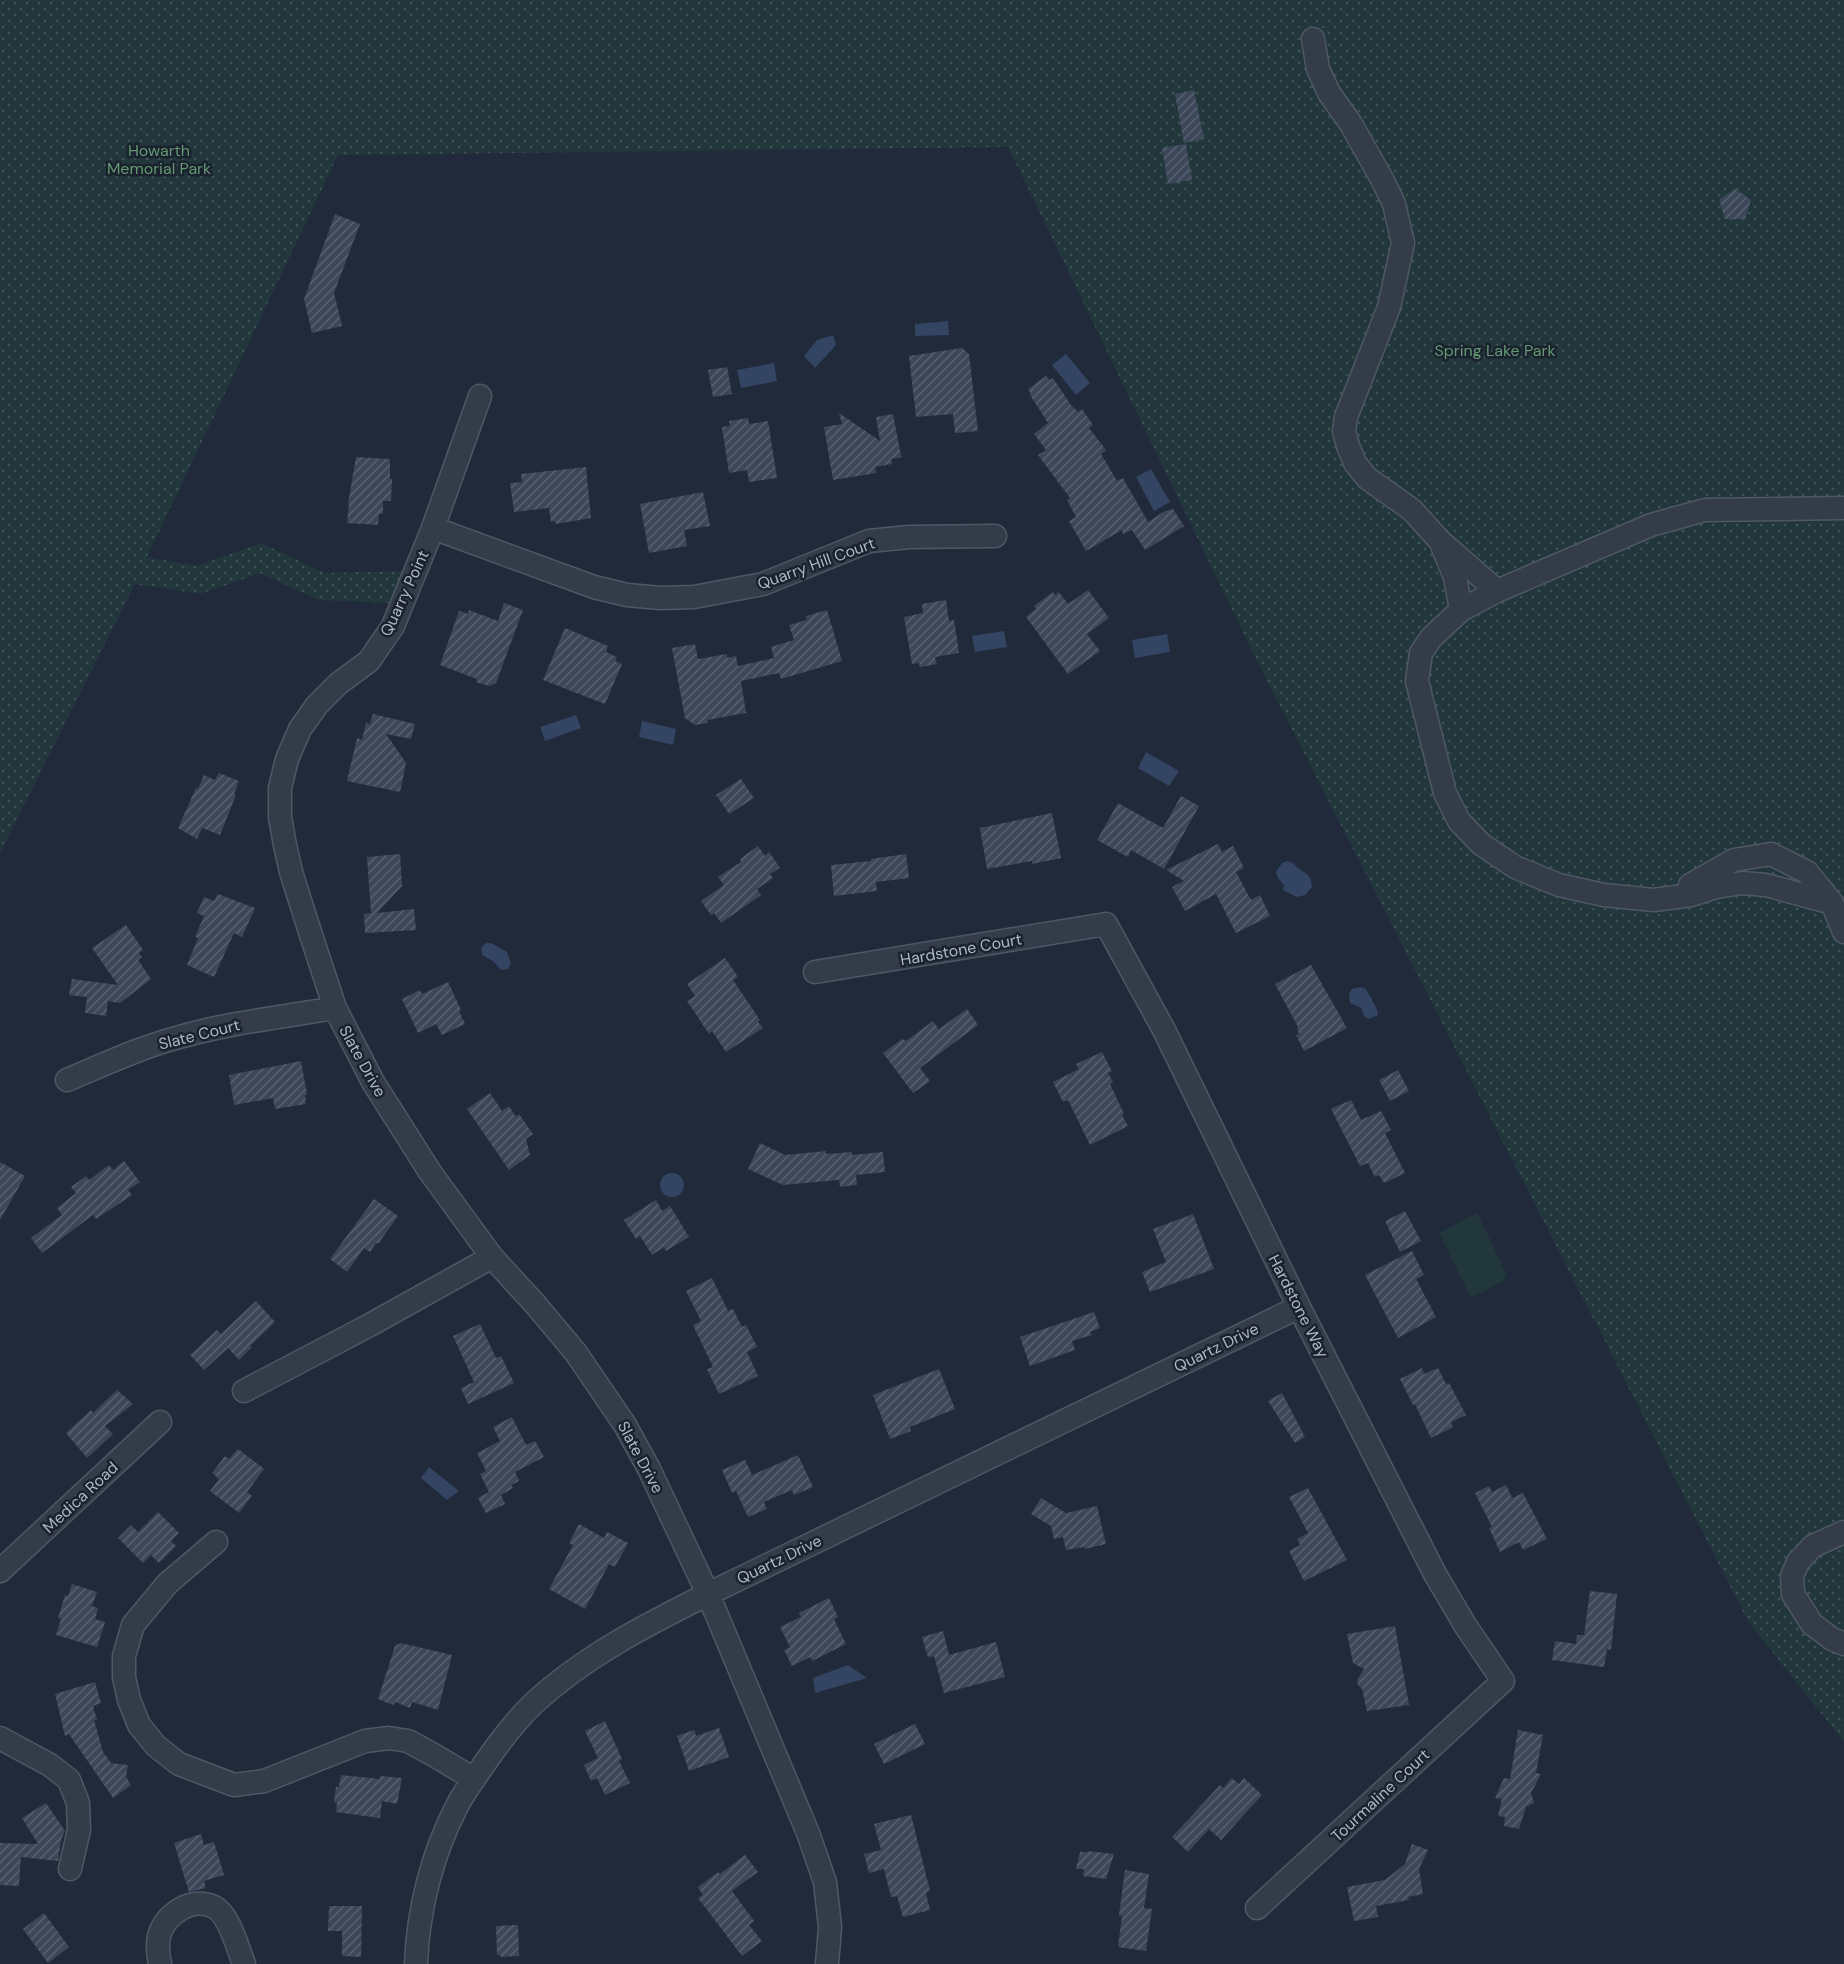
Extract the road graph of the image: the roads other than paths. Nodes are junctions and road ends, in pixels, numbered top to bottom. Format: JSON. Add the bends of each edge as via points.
{"nodes":[{"id":1,"x":1313,"y":39,"type":"dead end"},
{"id":2,"x":480,"y":396,"type":"dead end"},
{"id":3,"x":1844,"y":508,"type":"edge"},
{"id":4,"x":433,"y":528,"type":"junction"},
{"id":5,"x":995,"y":536,"type":"dead end"},
{"id":6,"x":1440,"y":541,"type":"junction"},
{"id":7,"x":1497,"y":591,"type":"junction"},
{"id":8,"x":1461,"y":610,"type":"junction"},
{"id":9,"x":1654,"y":900,"type":"junction"},
{"id":10,"x":1832,"y":903,"type":"junction"},
{"id":11,"x":1107,"y":924,"type":"joint"},
{"id":12,"x":1844,"y":932,"type":"edge"},
{"id":13,"x":815,"y":972,"type":"dead end"},
{"id":14,"x":335,"y":1008,"type":"junction"},
{"id":15,"x":68,"y":1080,"type":"dead end"},
{"id":16,"x":492,"y":1257,"type":"junction"},
{"id":17,"x":1299,"y":1307,"type":"junction"},
{"id":18,"x":244,"y":1391,"type":"dead end"},
{"id":19,"x":160,"y":1422,"type":"dead end"},
{"id":20,"x":1844,"y":1532,"type":"edge"},
{"id":21,"x":216,"y":1542,"type":"dead end"},
{"id":22,"x":0,"y":1572,"type":"edge"},
{"id":23,"x":708,"y":1594,"type":"junction"},
{"id":24,"x":1844,"y":1644,"type":"edge"},
{"id":25,"x":1503,"y":1681,"type":"joint"},
{"id":26,"x":0,"y":1738,"type":"edge"},
{"id":27,"x":474,"y":1779,"type":"junction"},
{"id":28,"x":70,"y":1869,"type":"dead end"},
{"id":29,"x":1257,"y":1908,"type":"dead end"},
{"id":30,"x":160,"y":1964,"type":"edge"},
{"id":31,"x":244,"y":1964,"type":"edge"},
{"id":32,"x":416,"y":1964,"type":"edge"},
{"id":33,"x":827,"y":1964,"type":"edge"}],
"edges":[{"from":1,"to":6,"type":"street","via":[[1318,69],[1383,181],[1394,204],[1403,243],[1389,307],[1344,431],[1355,463],[1367,478],[1412,510]]},
{"from":2,"to":4,"type":"street","name":"Quarry Point"},
{"from":3,"to":7,"type":"street","via":[[1705,510],[1651,525]]},
{"from":4,"to":5,"type":"street","name":"Quarry Hill Court","via":[[594,587],[661,598],[694,597],[764,584],[869,541]]},
{"from":4,"to":14,"type":"street","name":"Quarry Point","via":[[393,626],[369,661],[338,684],[300,729],[280,788],[280,817],[291,872]]},
{"from":6,"to":7,"type":"street"},
{"from":6,"to":8,"type":"street","via":[[1455,577]]},
{"from":7,"to":8,"type":"street"},
{"from":8,"to":9,"type":"street","via":[[1420,653],[1417,681],[1445,793],[1459,821],[1481,844],[1526,872],[1559,885],[1604,895]]},
{"from":9,"to":10,"type":"street","via":[[1742,883],[1766,885]]},
{"from":9,"to":10,"type":"street","via":[[1696,883],[1734,860],[1771,854],[1808,872]]},
{"from":10,"to":12,"type":"street"},
{"from":11,"to":13,"type":"street","name":"Hardstone Court"},
{"from":11,"to":17,"type":"street","name":"Hardstone Way","via":[[1164,1030]]},
{"from":14,"to":15,"type":"street","name":"Slate Court","via":[[177,1037]]},
{"from":14,"to":16,"type":"street","name":"Slate Drive","via":[[374,1082],[430,1172]]},
{"from":16,"to":18,"type":"street"},
{"from":16,"to":23,"type":"street","name":"Slate Drive","via":[[576,1353],[625,1425]]},
{"from":17,"to":23,"type":"street","name":"Quartz Drive"},
{"from":17,"to":25,"type":"street","name":"Hardstone Way","via":[[1435,1574]]},
{"from":19,"to":22,"type":"street","name":"Medica Road"},
{"from":20,"to":24,"type":"street","via":[[1814,1546],[1798,1562],[1792,1576],[1793,1594],[1812,1624]]},
{"from":21,"to":27,"type":"street","via":[[167,1584],[133,1625],[124,1656],[124,1677],[138,1725],[156,1746],[179,1764],[234,1785],[264,1781],[364,1740],[389,1738],[408,1741]]},
{"from":23,"to":27,"type":"street","name":"Quartz Drive","via":[[637,1629],[533,1704]]},
{"from":23,"to":33,"type":"street","name":"Slate Drive","via":[[825,1882],[830,1927]]},
{"from":25,"to":29,"type":"street","name":"Tourmaline Court"},
{"from":26,"to":28,"type":"street","via":[[69,1780],[78,1803],[79,1830]]},
{"from":27,"to":32,"type":"street","name":"Quartz Drive","via":[[437,1852],[423,1903]]},
{"from":30,"to":31,"type":"street","via":[[160,1935],[167,1920],[180,1908],[197,1903],[215,1907],[227,1920]]}]}
